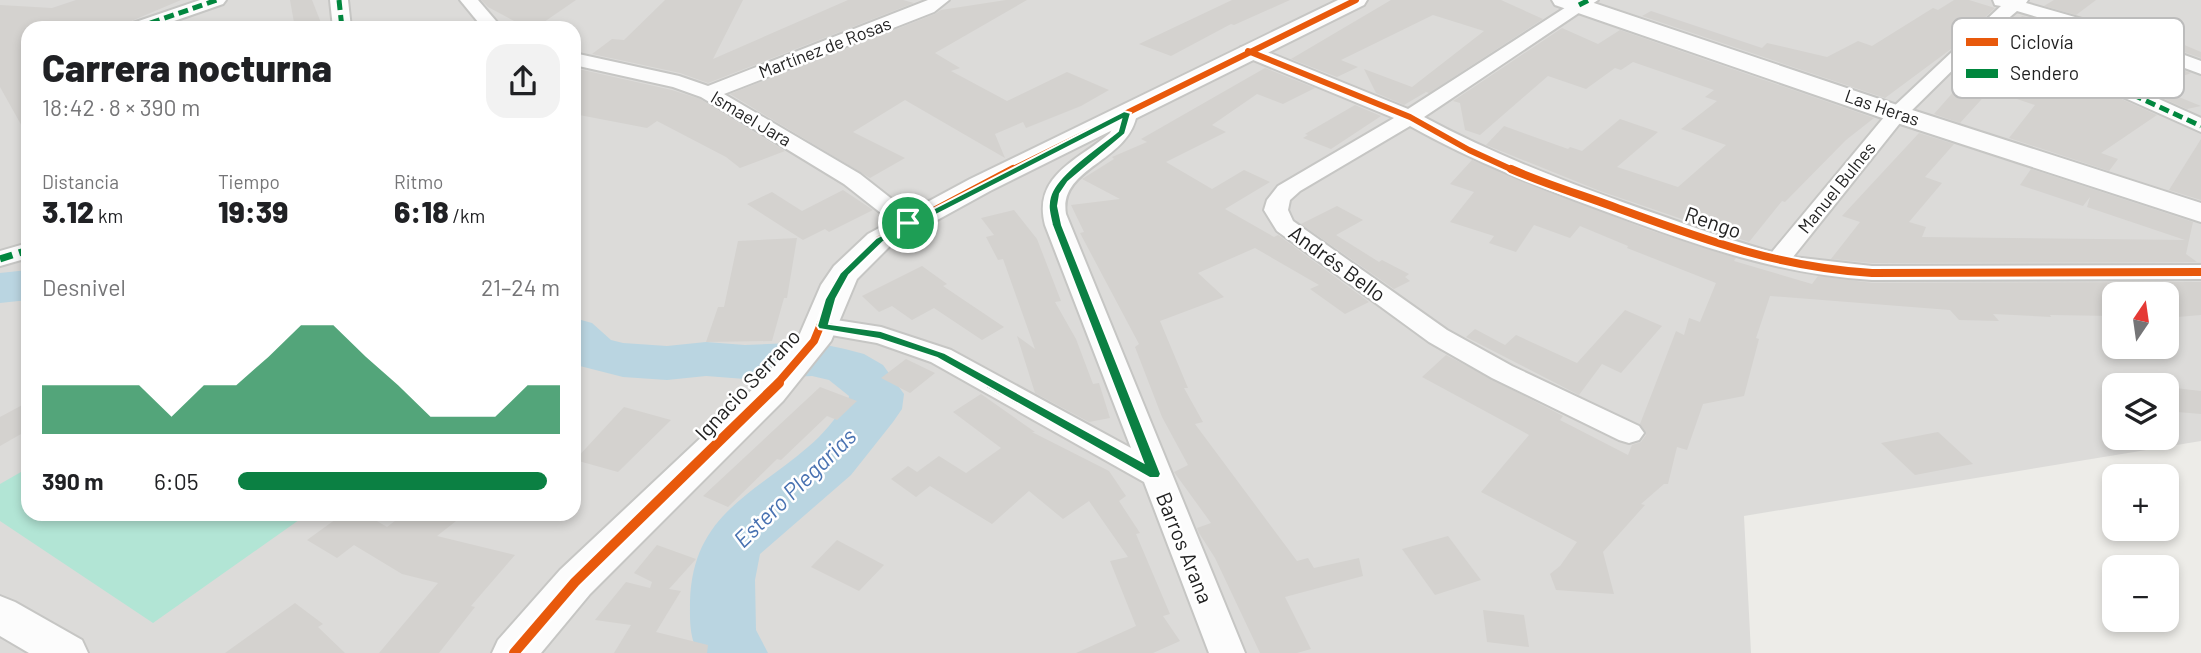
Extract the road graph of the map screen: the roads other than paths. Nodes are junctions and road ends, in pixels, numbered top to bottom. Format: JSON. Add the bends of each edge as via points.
{"nodes":[{"id":1,"x":217,"y":0,"type":"edge"},
{"id":2,"x":338,"y":0,"type":"edge"},
{"id":3,"x":468,"y":0,"type":"edge"},
{"id":4,"x":940,"y":0,"type":"edge"},
{"id":5,"x":1356,"y":0,"type":"edge"},
{"id":6,"x":1577,"y":2,"type":"edge"},
{"id":7,"x":2010,"y":2,"type":"edge"},
{"id":8,"x":1994,"y":18,"type":"edge"},
{"id":9,"x":2061,"y":18,"type":"edge"},
{"id":10,"x":156,"y":21,"type":"edge"},
{"id":11,"x":341,"y":21,"type":"edge"},
{"id":12,"x":487,"y":21,"type":"edge"},
{"id":13,"x":1248,"y":51,"type":"junction"},
{"id":14,"x":1952,"y":60,"type":"edge"},
{"id":15,"x":581,"y":61,"type":"edge"},
{"id":16,"x":2184,"y":62,"type":"edge"},
{"id":17,"x":2201,"y":68,"type":"edge"},
{"id":18,"x":708,"y":93,"type":"junction"},
{"id":19,"x":2140,"y":98,"type":"edge"},
{"id":20,"x":1127,"y":113,"type":"junction"},
{"id":21,"x":1897,"y":114,"type":"junction"},
{"id":22,"x":1410,"y":117,"type":"junction"},
{"id":23,"x":2201,"y":126,"type":"edge"},
{"id":24,"x":2201,"y":213,"type":"edge"},
{"id":25,"x":908,"y":223,"type":"junction"},
{"id":26,"x":21,"y":252,"type":"edge"},
{"id":27,"x":0,"y":259,"type":"edge"},
{"id":28,"x":1777,"y":261,"type":"junction"},
{"id":29,"x":2201,"y":272,"type":"edge"},
{"id":30,"x":819,"y":334,"type":"junction"},
{"id":31,"x":1629,"y":433,"type":"dead end"},
{"id":32,"x":1154,"y":474,"type":"junction"},
{"id":33,"x":0,"y":614,"type":"edge"},
{"id":34,"x":66,"y":653,"type":"edge"},
{"id":35,"x":514,"y":653,"type":"edge"},
{"id":36,"x":1227,"y":653,"type":"edge"}],
"edges":[{"from":1,"to":10,"type":"street"},
{"from":2,"to":11,"type":"street"},
{"from":3,"to":12,"type":"street"},
{"from":4,"to":18,"type":"street","name":"Martínez de Rosas"},
{"from":5,"to":13,"type":"street","name":"Ignacio Serrano"},
{"from":6,"to":21,"type":"street","name":"Las Heras"},
{"from":6,"to":22,"type":"street","name":"Andrés Bello"},
{"from":7,"to":8,"type":"street","name":"Manuel Bulnes"},
{"from":7,"to":9,"type":"street"},
{"from":13,"to":20,"type":"street","name":"Ignacio Serrano"},
{"from":13,"to":22,"type":"street","name":"Rengo"},
{"from":14,"to":21,"type":"street","name":"Manuel Bulnes"},
{"from":15,"to":18,"type":"street","name":"Ismael Jara"},
{"from":16,"to":17,"type":"street"},
{"from":18,"to":25,"type":"street","name":"Ismael Jara","via":[[852,179]]},
{"from":19,"to":23,"type":"street"},
{"from":20,"to":25,"type":"street","name":"Ignacio Serrano"},
{"from":20,"to":32,"type":"street","name":"Barros Arana","via":[[1122,132],[1064,180],[1053,206]]},
{"from":21,"to":24,"type":"street","name":"Las Heras"},
{"from":21,"to":28,"type":"street","name":"Manuel Bulnes"},
{"from":22,"to":28,"type":"street","name":"Rengo","via":[[1516,171],[1719,245]]},
{"from":22,"to":31,"type":"street","name":"Andrés Bello","via":[[1282,194],[1275,204],[1279,220],[1438,336]]},
{"from":25,"to":30,"type":"street","name":"Ignacio Serrano","via":[[879,240],[845,273]]},
{"from":26,"to":27,"type":"street"},
{"from":28,"to":29,"type":"street","name":"Rengo","via":[[1872,273]]},
{"from":30,"to":32,"type":"street","via":[[881,335],[941,356]]},
{"from":30,"to":35,"type":"street","name":"Ignacio Serrano","via":[[770,393],[575,582]]},
{"from":32,"to":36,"type":"street","name":"Barros Arana"},
{"from":33,"to":34,"type":"street"}]}
